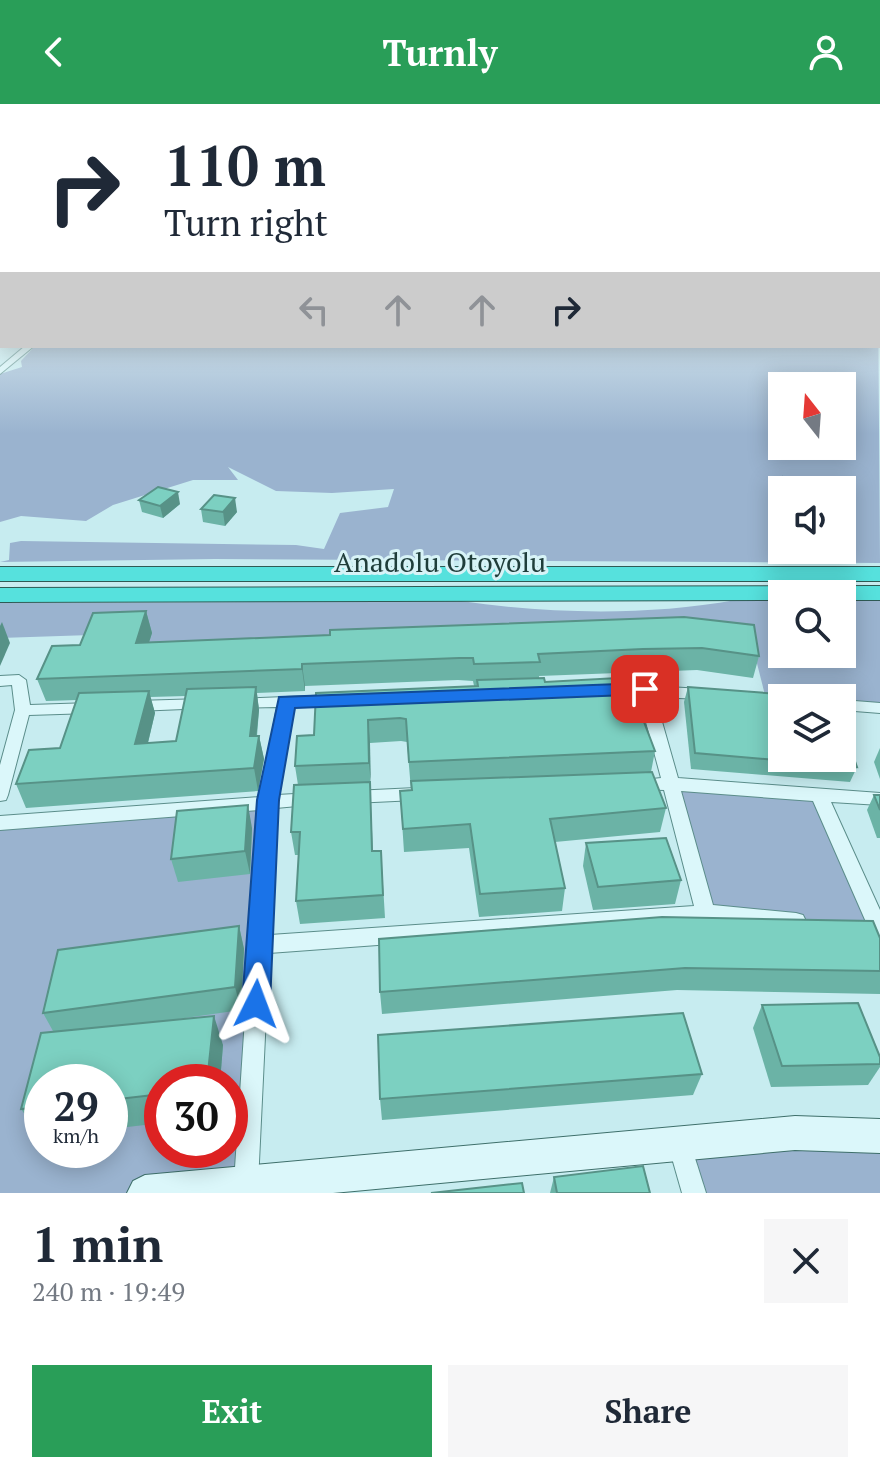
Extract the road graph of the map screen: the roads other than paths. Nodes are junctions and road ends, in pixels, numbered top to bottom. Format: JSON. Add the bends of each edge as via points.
{"nodes":[{"id":1,"x":28,"y":348,"type":"edge"},
{"id":2,"x":0,"y":371,"type":"edge"},
{"id":3,"x":0,"y":574,"type":"edge"},
{"id":4,"x":880,"y":574,"type":"edge"},
{"id":5,"x":880,"y":593,"type":"edge"},
{"id":6,"x":0,"y":595,"type":"edge"},
{"id":7,"x":0,"y":681,"type":"edge"},
{"id":8,"x":645,"y":689,"type":"junction"},
{"id":9,"x":614,"y":691,"type":"edge"},
{"id":10,"x":721,"y":695,"type":"edge"},
{"id":11,"x":348,"y":699,"type":"edge"},
{"id":12,"x":286,"y":701,"type":"junction"},
{"id":13,"x":856,"y":706,"type":"edge"},
{"id":14,"x":880,"y":708,"type":"edge"},
{"id":15,"x":23,"y":710,"type":"junction"},
{"id":16,"x":672,"y":784,"type":"junction"},
{"id":17,"x":626,"y":786,"type":"edge"},
{"id":18,"x":439,"y":793,"type":"edge"},
{"id":19,"x":819,"y":794,"type":"junction"},
{"id":20,"x":0,"y":795,"type":"edge"},
{"id":21,"x":880,"y":799,"type":"edge"},
{"id":22,"x":268,"y":800,"type":"junction"},
{"id":23,"x":0,"y":823,"type":"edge"},
{"id":24,"x":706,"y":913,"type":"junction"},
{"id":25,"x":815,"y":922,"type":"edge"},
{"id":26,"x":875,"y":928,"type":"edge"},
{"id":27,"x":259,"y":945,"type":"junction"},
{"id":28,"x":880,"y":1136,"type":"edge"},
{"id":29,"x":680,"y":1144,"type":"junction"},
{"id":30,"x":381,"y":1183,"type":"edge"},
{"id":31,"x":246,"y":1184,"type":"junction"},
{"id":32,"x":145,"y":1193,"type":"edge"},
{"id":33,"x":694,"y":1193,"type":"edge"}],
"edges":[{"from":1,"to":2,"type":"street"},
{"from":3,"to":4,"type":"highway","name":"Anadolu Otoyolu"},
{"from":5,"to":6,"type":"highway","name":"Anadolu Otoyolu"},
{"from":7,"to":15,"type":"street","via":[[19,680]]},
{"from":8,"to":9,"type":"street"},
{"from":8,"to":10,"type":"street"},
{"from":8,"to":16,"type":"street"},
{"from":11,"to":12,"type":"street"},
{"from":12,"to":15,"type":"street"},
{"from":12,"to":22,"type":"street"},
{"from":13,"to":14,"type":"street"},
{"from":15,"to":20,"type":"street"},
{"from":16,"to":17,"type":"street"},
{"from":16,"to":19,"type":"street"},
{"from":16,"to":24,"type":"street"},
{"from":18,"to":22,"type":"street"},
{"from":19,"to":21,"type":"street"},
{"from":19,"to":26,"type":"street"},
{"from":22,"to":23,"type":"street"},
{"from":22,"to":27,"type":"street"},
{"from":24,"to":25,"type":"street"},
{"from":24,"to":27,"type":"street"},
{"from":27,"to":31,"type":"street"},
{"from":28,"to":29,"type":"main road","via":[[795,1133]]},
{"from":29,"to":30,"type":"main road"},
{"from":29,"to":33,"type":"street"},
{"from":30,"to":31,"type":"main road"},
{"from":31,"to":32,"type":"main road"}]}
